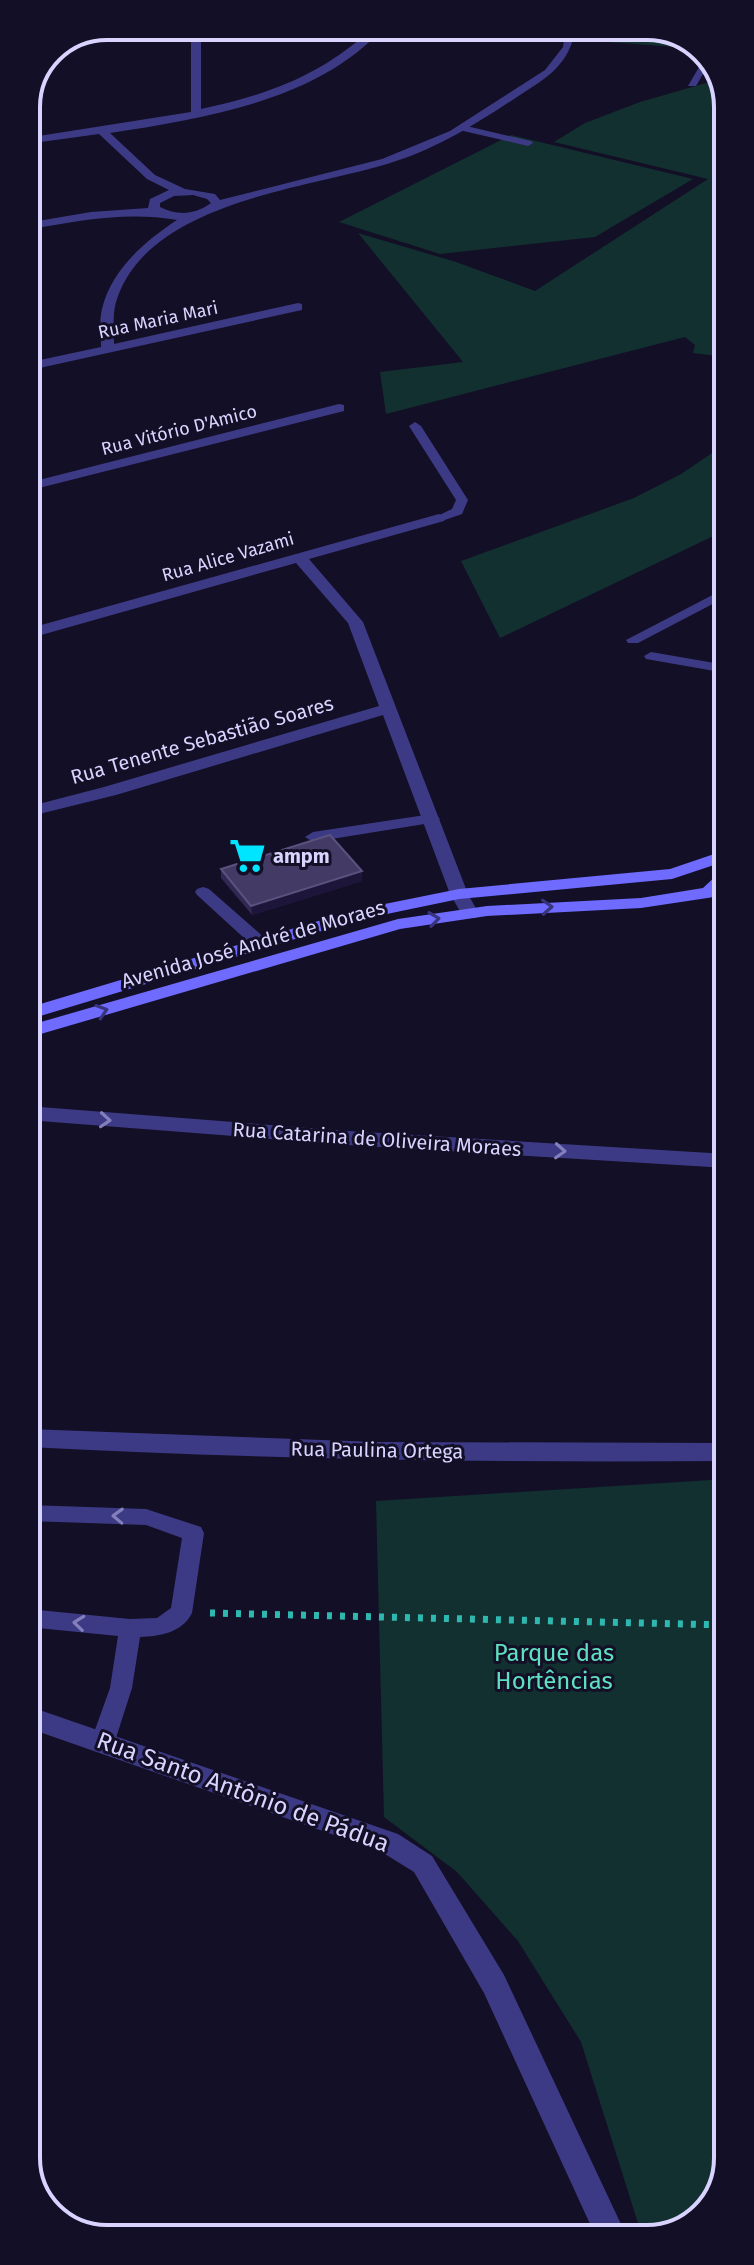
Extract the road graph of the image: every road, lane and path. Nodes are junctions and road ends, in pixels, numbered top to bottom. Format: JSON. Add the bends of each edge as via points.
{"nodes":[{"id":1,"x":196,"y":40,"type":"edge"},
{"id":2,"x":364,"y":40,"type":"edge"},
{"id":3,"x":569,"y":40,"type":"edge"},
{"id":4,"x":701,"y":68,"type":"edge"},
{"id":5,"x":692,"y":84,"type":"dead end"},
{"id":6,"x":196,"y":113,"type":"junction"},
{"id":7,"x":462,"y":128,"type":"junction"},
{"id":8,"x":102,"y":131,"type":"junction"},
{"id":9,"x":40,"y":139,"type":"edge"},
{"id":10,"x":528,"y":143,"type":"dead end"},
{"id":11,"x":330,"y":174,"type":"junction"},
{"id":12,"x":151,"y":177,"type":"junction"},
{"id":13,"x":182,"y":192,"type":"junction"},
{"id":14,"x":203,"y":194,"type":"junction"},
{"id":15,"x":157,"y":203,"type":"junction"},
{"id":16,"x":217,"y":204,"type":"junction"},
{"id":17,"x":171,"y":215,"type":"junction"},
{"id":18,"x":190,"y":216,"type":"junction"},
{"id":19,"x":40,"y":224,"type":"edge"},
{"id":20,"x":160,"y":236,"type":"junction"},
{"id":21,"x":298,"y":307,"type":"dead end"},
{"id":22,"x":107,"y":348,"type":"junction"},
{"id":23,"x":40,"y":364,"type":"edge"},
{"id":24,"x":339,"y":408,"type":"dead end"},
{"id":25,"x":415,"y":426,"type":"dead end"},
{"id":26,"x":40,"y":484,"type":"edge"},
{"id":27,"x":439,"y":518,"type":"joint"},
{"id":28,"x":300,"y":558,"type":"junction"},
{"id":29,"x":714,"y":598,"type":"edge"},
{"id":30,"x":40,"y":630,"type":"edge"},
{"id":31,"x":633,"y":640,"type":"dead end"},
{"id":32,"x":651,"y":656,"type":"dead end"},
{"id":33,"x":714,"y":667,"type":"edge"},
{"id":34,"x":389,"y":708,"type":"junction"},
{"id":35,"x":40,"y":809,"type":"edge"},
{"id":36,"x":432,"y":819,"type":"junction"},
{"id":37,"x":313,"y":837,"type":"edge"},
{"id":38,"x":714,"y":859,"type":"edge"},
{"id":39,"x":672,"y":874,"type":"junction"},
{"id":40,"x":714,"y":887,"type":"edge"},
{"id":41,"x":203,"y":892,"type":"dead end"},
{"id":42,"x":708,"y":893,"type":"junction"},
{"id":43,"x":459,"y":894,"type":"junction"},
{"id":44,"x":714,"y":895,"type":"edge"},
{"id":45,"x":470,"y":914,"type":"junction"},
{"id":46,"x":261,"y":944,"type":"junction"},
{"id":47,"x":40,"y":1010,"type":"edge"},
{"id":48,"x":40,"y":1028,"type":"edge"},
{"id":49,"x":40,"y":1114,"type":"edge"},
{"id":50,"x":714,"y":1160,"type":"edge"},
{"id":51,"x":40,"y":1439,"type":"edge"},
{"id":52,"x":714,"y":1452,"type":"edge"},
{"id":53,"x":40,"y":1513,"type":"edge"},
{"id":54,"x":181,"y":1613,"type":"junction"},
{"id":55,"x":40,"y":1619,"type":"edge"},
{"id":56,"x":714,"y":1625,"type":"edge"},
{"id":57,"x":130,"y":1628,"type":"junction"},
{"id":58,"x":40,"y":1721,"type":"edge"},
{"id":59,"x":103,"y":1741,"type":"junction"},
{"id":60,"x":606,"y":2225,"type":"edge"}],
"edges":[{"from":1,"to":6,"type":"street"},
{"from":2,"to":6,"type":"street","via":[[299,83]]},
{"from":3,"to":7,"type":"street","via":[[549,72]]},
{"from":4,"to":5,"type":"street"},
{"from":6,"to":8,"type":"street"},
{"from":7,"to":10,"type":"lane"},
{"from":7,"to":11,"type":"street","via":[[386,161]]},
{"from":8,"to":9,"type":"street"},
{"from":8,"to":12,"type":"street"},
{"from":11,"to":14,"type":"street"},
{"from":11,"to":16,"type":"street"},
{"from":12,"to":13,"type":"street"},
{"from":12,"to":15,"type":"street"},
{"from":13,"to":14,"type":"street"},
{"from":13,"to":15,"type":"street"},
{"from":14,"to":16,"type":"street"},
{"from":15,"to":17,"type":"street"},
{"from":15,"to":19,"type":"street"},
{"from":16,"to":18,"type":"street"},
{"from":17,"to":18,"type":"street"},
{"from":17,"to":20,"type":"street"},
{"from":18,"to":20,"type":"street"},
{"from":20,"to":22,"type":"street","via":[[114,291]]},
{"from":21,"to":22,"type":"street","name":"Rua Maria Mari"},
{"from":22,"to":23,"type":"street","name":"Rua Maria Mari"},
{"from":24,"to":26,"type":"street","name":"Rua Vitório D'Amico"},
{"from":25,"to":27,"type":"lane","via":[[462,500],[457,511]]},
{"from":27,"to":28,"type":"street","name":"Rua Alice Vazami"},
{"from":28,"to":30,"type":"street","name":"Rua Alice Vazami"},
{"from":28,"to":34,"type":"street","via":[[355,622]]},
{"from":29,"to":31,"type":"lane"},
{"from":32,"to":33,"type":"lane"},
{"from":34,"to":35,"type":"street","name":"Rua Tenente Sebastião Soares"},
{"from":34,"to":36,"type":"street"},
{"from":36,"to":37,"type":"lane"},
{"from":36,"to":43,"type":"street"},
{"from":38,"to":39,"type":"street","name":"Avenida José André de Moraes"},
{"from":39,"to":42,"type":"street"},
{"from":39,"to":43,"type":"street","name":"Avenida José André de Moraes"},
{"from":40,"to":42,"type":"street"},
{"from":41,"to":46,"type":"lane"},
{"from":42,"to":44,"type":"street"},
{"from":45,"to":42,"type":"street","name":"Avenida José André de Moraes","one_way":true,"via":[[641,903]]},
{"from":43,"to":45,"type":"street"},
{"from":43,"to":46,"type":"street","name":"Avenida José André de Moraes","via":[[355,915]]},
{"from":48,"to":45,"type":"street","name":"Avenida José André de Moraes","one_way":true,"via":[[353,935]]},
{"from":46,"to":47,"type":"street","name":"Avenida José André de Moraes"},
{"from":49,"to":50,"type":"street","name":"Rua Catarina de Oliveira Moraes","one_way":true},
{"from":51,"to":52,"type":"street","name":"Rua Paulina Ortega","via":[[516,1453]]},
{"from":54,"to":53,"type":"lane","one_way":true,"via":[[193,1533],[146,1517]]},
{"from":54,"to":56,"type":"path"},
{"from":54,"to":57,"type":"lane","via":[[161,1627]]},
{"from":57,"to":55,"type":"lane","one_way":true},
{"from":57,"to":59,"type":"lane","via":[[121,1688]]},
{"from":58,"to":59,"type":"street","name":"Rua Santo Antônio de Pádua"},
{"from":59,"to":60,"type":"street","name":"Rua Santo Antônio de Pádua","via":[[389,1842],[423,1864],[494,1984]]}]}
